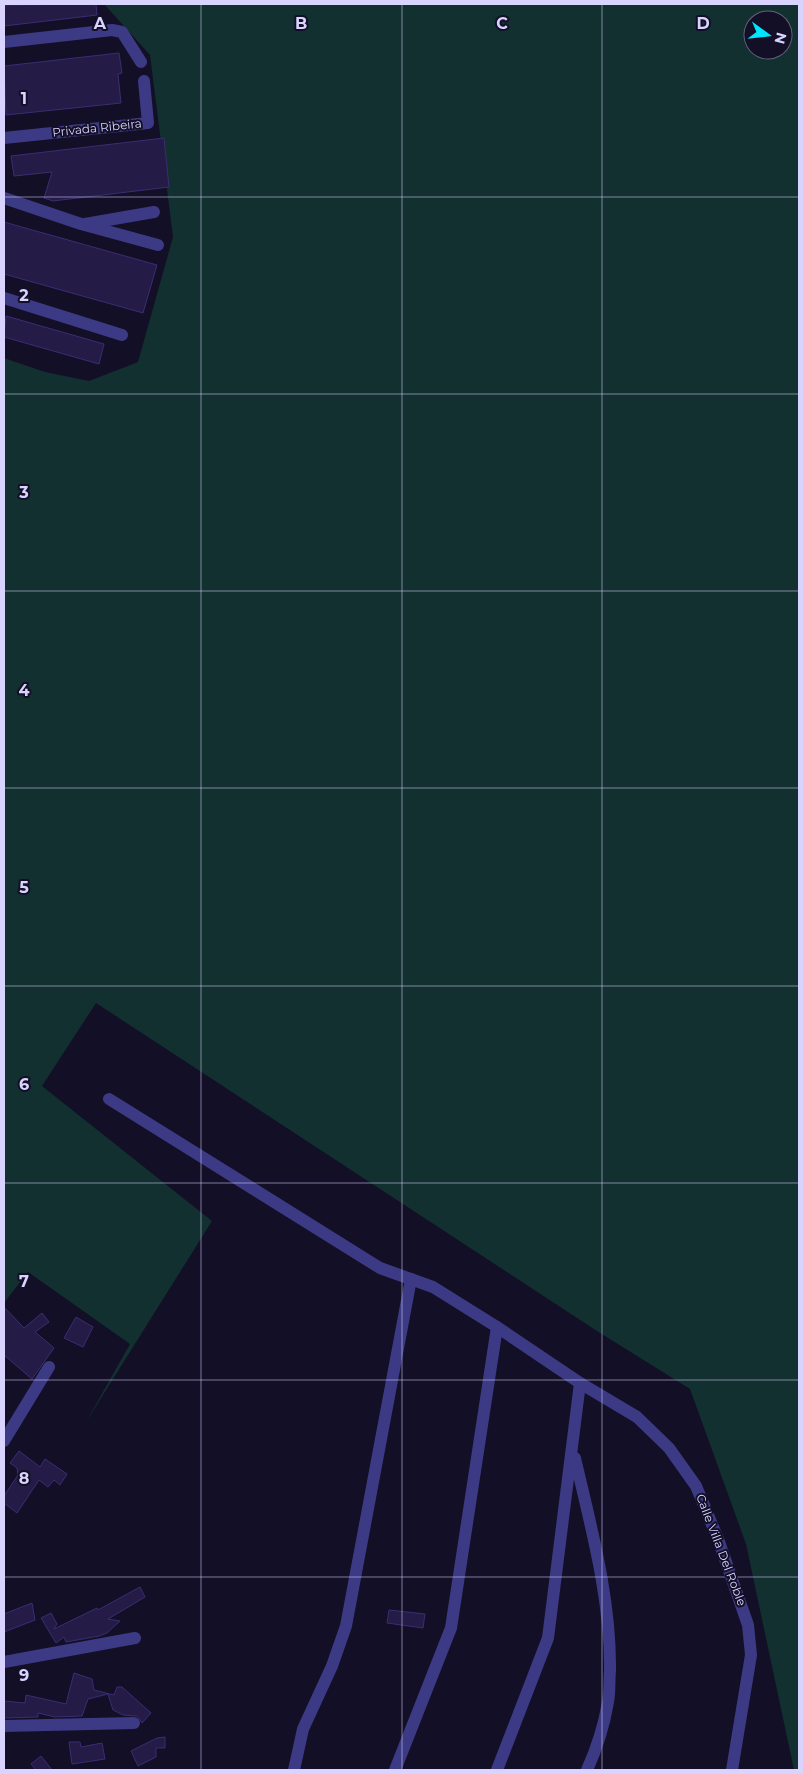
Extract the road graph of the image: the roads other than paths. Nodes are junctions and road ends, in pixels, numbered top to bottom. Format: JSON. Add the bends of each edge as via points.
{"nodes":[{"id":1,"x":4,"y":42,"type":"edge"},
{"id":2,"x":141,"y":62,"type":"dead end"},
{"id":3,"x":144,"y":81,"type":"dead end"},
{"id":4,"x":4,"y":138,"type":"edge"},
{"id":5,"x":4,"y":198,"type":"edge"},
{"id":6,"x":154,"y":212,"type":"dead end"},
{"id":7,"x":81,"y":224,"type":"junction"},
{"id":8,"x":158,"y":245,"type":"dead end"},
{"id":9,"x":4,"y":298,"type":"edge"},
{"id":10,"x":122,"y":334,"type":"dead end"},
{"id":11,"x":109,"y":1099,"type":"dead end"},
{"id":12,"x":411,"y":1279,"type":"junction"},
{"id":13,"x":497,"y":1327,"type":"junction"},
{"id":14,"x":49,"y":1367,"type":"dead end"},
{"id":15,"x":580,"y":1383,"type":"junction"},
{"id":16,"x":4,"y":1442,"type":"edge"},
{"id":17,"x":572,"y":1445,"type":"junction"},
{"id":18,"x":135,"y":1638,"type":"dead end"},
{"id":19,"x":4,"y":1662,"type":"edge"},
{"id":20,"x":134,"y":1723,"type":"dead end"},
{"id":21,"x":4,"y":1726,"type":"edge"},
{"id":22,"x":294,"y":1770,"type":"edge"},
{"id":23,"x":395,"y":1770,"type":"edge"},
{"id":24,"x":497,"y":1770,"type":"edge"},
{"id":25,"x":586,"y":1770,"type":"edge"},
{"id":26,"x":732,"y":1770,"type":"edge"}],
"edges":[{"from":1,"to":2,"type":"street","via":[[112,30],[122,32]]},
{"from":3,"to":4,"type":"street","name":"Privada Ribeira","via":[[148,123]]},
{"from":5,"to":7,"type":"street"},
{"from":6,"to":7,"type":"street"},
{"from":7,"to":8,"type":"street"},
{"from":9,"to":10,"type":"street"},
{"from":11,"to":12,"type":"street","name":"Calle Villa Del Roble","via":[[380,1268]]},
{"from":12,"to":13,"type":"street","name":"Calle Villa Del Roble","via":[[433,1287]]},
{"from":12,"to":22,"type":"street","via":[[346,1626],[303,1729]]},
{"from":13,"to":15,"type":"street","name":"Calle Villa Del Roble"},
{"from":13,"to":23,"type":"street","via":[[451,1628]]},
{"from":14,"to":16,"type":"street"},
{"from":15,"to":17,"type":"street"},
{"from":15,"to":26,"type":"street","name":"Calle Villa Del Roble","via":[[637,1417],[670,1448],[696,1486],[718,1539],[748,1625],[750,1655]]},
{"from":17,"to":24,"type":"street","via":[[548,1638]]},
{"from":17,"to":25,"type":"street","via":[[595,1545],[610,1656],[609,1700],[597,1747]]},
{"from":18,"to":19,"type":"street"},
{"from":20,"to":21,"type":"street"}]}
